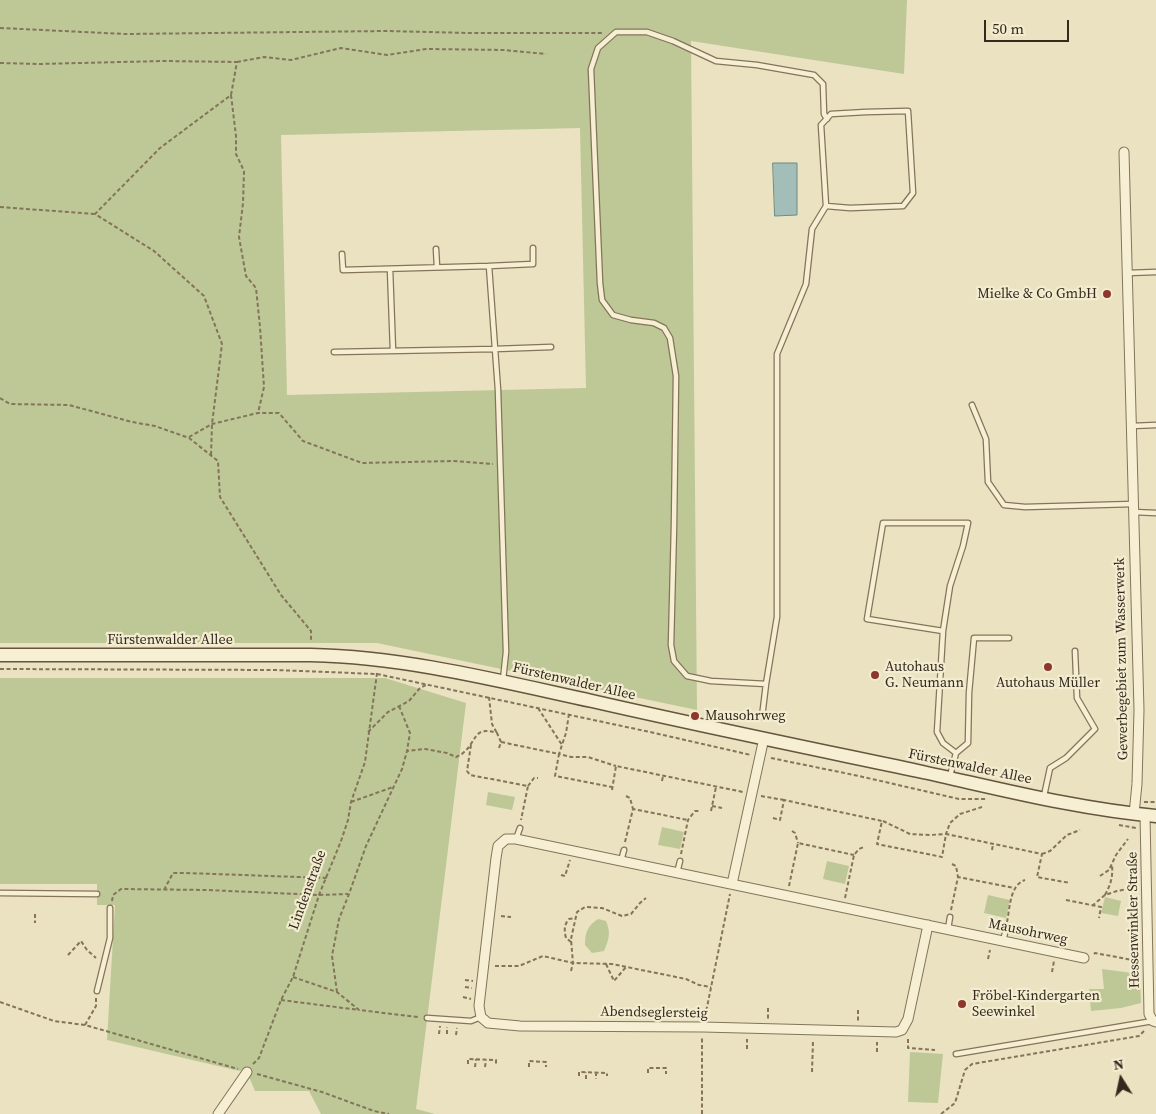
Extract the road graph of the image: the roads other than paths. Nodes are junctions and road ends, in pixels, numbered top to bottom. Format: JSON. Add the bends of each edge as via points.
{"nodes":[{"id":1,"x":827,"y":119,"type":"junction"},
{"id":2,"x":1124,"y":152,"type":"dead end"},
{"id":3,"x":826,"y":206,"type":"junction"},
{"id":4,"x":532,"y":248,"type":"dead end"},
{"id":5,"x":436,"y":249,"type":"dead end"},
{"id":6,"x":342,"y":254,"type":"dead end"},
{"id":7,"x":489,"y":266,"type":"junction"},
{"id":8,"x":437,"y":267,"type":"junction"},
{"id":9,"x":390,"y":269,"type":"junction"},
{"id":10,"x":1156,"y":272,"type":"edge"},
{"id":11,"x":1128,"y":273,"type":"junction"},
{"id":12,"x":551,"y":347,"type":"dead end"},
{"id":13,"x":495,"y":349,"type":"junction"},
{"id":14,"x":394,"y":351,"type":"junction"},
{"id":15,"x":334,"y":352,"type":"dead end"},
{"id":16,"x":972,"y":405,"type":"dead end"},
{"id":17,"x":1156,"y":425,"type":"edge"},
{"id":18,"x":1132,"y":426,"type":"junction"},
{"id":19,"x":1133,"y":508,"type":"junction"},
{"id":20,"x":1156,"y":513,"type":"edge"},
{"id":21,"x":943,"y":630,"type":"junction"},
{"id":22,"x":1009,"y":638,"type":"dead end"},
{"id":23,"x":1075,"y":651,"type":"dead end"},
{"id":24,"x":0,"y":656,"type":"edge"},
{"id":25,"x":503,"y":681,"type":"junction"},
{"id":26,"x":766,"y":684,"type":"junction"},
{"id":27,"x":762,"y":717,"type":"dead end"},
{"id":28,"x":764,"y":738,"type":"junction"},
{"id":29,"x":956,"y":753,"type":"junction"},
{"id":30,"x":950,"y":778,"type":"junction"},
{"id":31,"x":1044,"y":798,"type":"junction"},
{"id":32,"x":1145,"y":815,"type":"edge"},
{"id":33,"x":520,"y":828,"type":"road end"},
{"id":34,"x":516,"y":839,"type":"junction"},
{"id":35,"x":624,"y":850,"type":"road end"},
{"id":36,"x":621,"y":861,"type":"junction"},
{"id":37,"x":680,"y":862,"type":"road end"},
{"id":38,"x":677,"y":873,"type":"junction"},
{"id":39,"x":732,"y":888,"type":"junction"},
{"id":40,"x":0,"y":894,"type":"edge"},
{"id":41,"x":97,"y":894,"type":"dead end"},
{"id":42,"x":110,"y":908,"type":"road end"},
{"id":43,"x":950,"y":917,"type":"road end"},
{"id":44,"x":928,"y":925,"type":"junction"},
{"id":45,"x":948,"y":929,"type":"junction"},
{"id":46,"x":1006,"y":929,"type":"road end"},
{"id":47,"x":1002,"y":941,"type":"junction"},
{"id":48,"x":1084,"y":958,"type":"road end"},
{"id":49,"x":97,"y":991,"type":"road end"},
{"id":50,"x":481,"y":1017,"type":"junction"},
{"id":51,"x":427,"y":1018,"type":"road end"},
{"id":52,"x":1154,"y":1021,"type":"edge"},
{"id":53,"x":956,"y":1054,"type":"dead end"},
{"id":54,"x":247,"y":1072,"type":"road end"},
{"id":55,"x":218,"y":1114,"type":"edge"}],
"edges":[{"from":1,"to":3,"type":"lane","via":[[821,126]]},
{"from":1,"to":3,"type":"lane","via":[[831,114],[908,111],[913,193],[903,206]]},
{"from":1,"to":26,"type":"lane","via":[[822,84],[814,75],[716,61],[647,32],[616,32],[598,48],[591,69],[602,300],[613,314],[664,328],[670,338],[676,376],[671,645],[674,661],[688,676],[711,681]]},
{"from":2,"to":11,"type":"street","name":"Gewerbegebiet zum Wasserwerk"},
{"from":3,"to":26,"type":"lane","via":[[812,229],[806,284],[777,354],[778,617]]},
{"from":4,"to":7,"type":"lane","via":[[533,264]]},
{"from":5,"to":8,"type":"lane"},
{"from":6,"to":9,"type":"lane","via":[[343,270]]},
{"from":7,"to":8,"type":"lane"},
{"from":7,"to":13,"type":"lane"},
{"from":8,"to":9,"type":"lane"},
{"from":9,"to":14,"type":"lane"},
{"from":10,"to":11,"type":"lane"},
{"from":11,"to":18,"type":"street","name":"Gewerbegebiet zum Wasserwerk"},
{"from":12,"to":13,"type":"lane"},
{"from":13,"to":14,"type":"lane"},
{"from":13,"to":25,"type":"lane","via":[[506,652]]},
{"from":14,"to":15,"type":"lane"},
{"from":16,"to":19,"type":"lane","via":[[986,439],[988,482],[1004,505]]},
{"from":17,"to":18,"type":"lane"},
{"from":18,"to":19,"type":"street","name":"Gewerbegebiet zum Wasserwerk"},
{"from":19,"to":20,"type":"lane"},
{"from":19,"to":32,"type":"street","name":"Gewerbegebiet zum Wasserwerk","via":[[1139,710],[1137,784]]},
{"from":21,"to":21,"type":"lane","via":[[867,619],[883,523],[968,523],[950,586]]},
{"from":21,"to":29,"type":"lane","via":[[937,732],[943,743]]},
{"from":22,"to":29,"type":"lane","via":[[974,638],[968,743]]},
{"from":23,"to":31,"type":"lane","via":[[1077,698],[1095,729],[1066,758],[1050,768]]},
{"from":24,"to":25,"type":"main road","name":"Fürstenwalder Allee","via":[[345,656]]},
{"from":25,"to":28,"type":"main road","name":"Fürstenwalder Allee"},
{"from":26,"to":27,"type":"lane"},
{"from":28,"to":30,"type":"main road","name":"Fürstenwalder Allee"},
{"from":28,"to":39,"type":"street"},
{"from":29,"to":30,"type":"lane"},
{"from":30,"to":31,"type":"main road","name":"Fürstenwalder Allee"},
{"from":31,"to":32,"type":"main road","name":"Fürstenwalder Allee"},
{"from":32,"to":52,"type":"street","name":"Hessenwinkler Straße","via":[[1149,1014]]},
{"from":33,"to":34,"type":"lane"},
{"from":34,"to":36,"type":"street","name":"Mausohrweg"},
{"from":34,"to":50,"type":"street","name":"Mausohrweg","via":[[506,839],[498,846],[480,988]]},
{"from":35,"to":36,"type":"lane"},
{"from":36,"to":38,"type":"street","name":"Mausohrweg"},
{"from":37,"to":38,"type":"lane"},
{"from":38,"to":39,"type":"street","name":"Mausohrweg"},
{"from":39,"to":44,"type":"street","name":"Mausohrweg"},
{"from":40,"to":41,"type":"lane"},
{"from":42,"to":49,"type":"lane","via":[[110,938]]},
{"from":43,"to":45,"type":"lane"},
{"from":44,"to":45,"type":"street","name":"Mausohrweg"},
{"from":44,"to":50,"type":"street","name":"Abendseglersteig","via":[[908,1019],[902,1030],[896,1032],[520,1026],[488,1023]]},
{"from":45,"to":47,"type":"street","name":"Mausohrweg"},
{"from":46,"to":47,"type":"lane"},
{"from":47,"to":48,"type":"street","name":"Mausohrweg"},
{"from":50,"to":51,"type":"lane","via":[[470,1021]]},
{"from":52,"to":53,"type":"lane"},
{"from":54,"to":55,"type":"street"}]}
